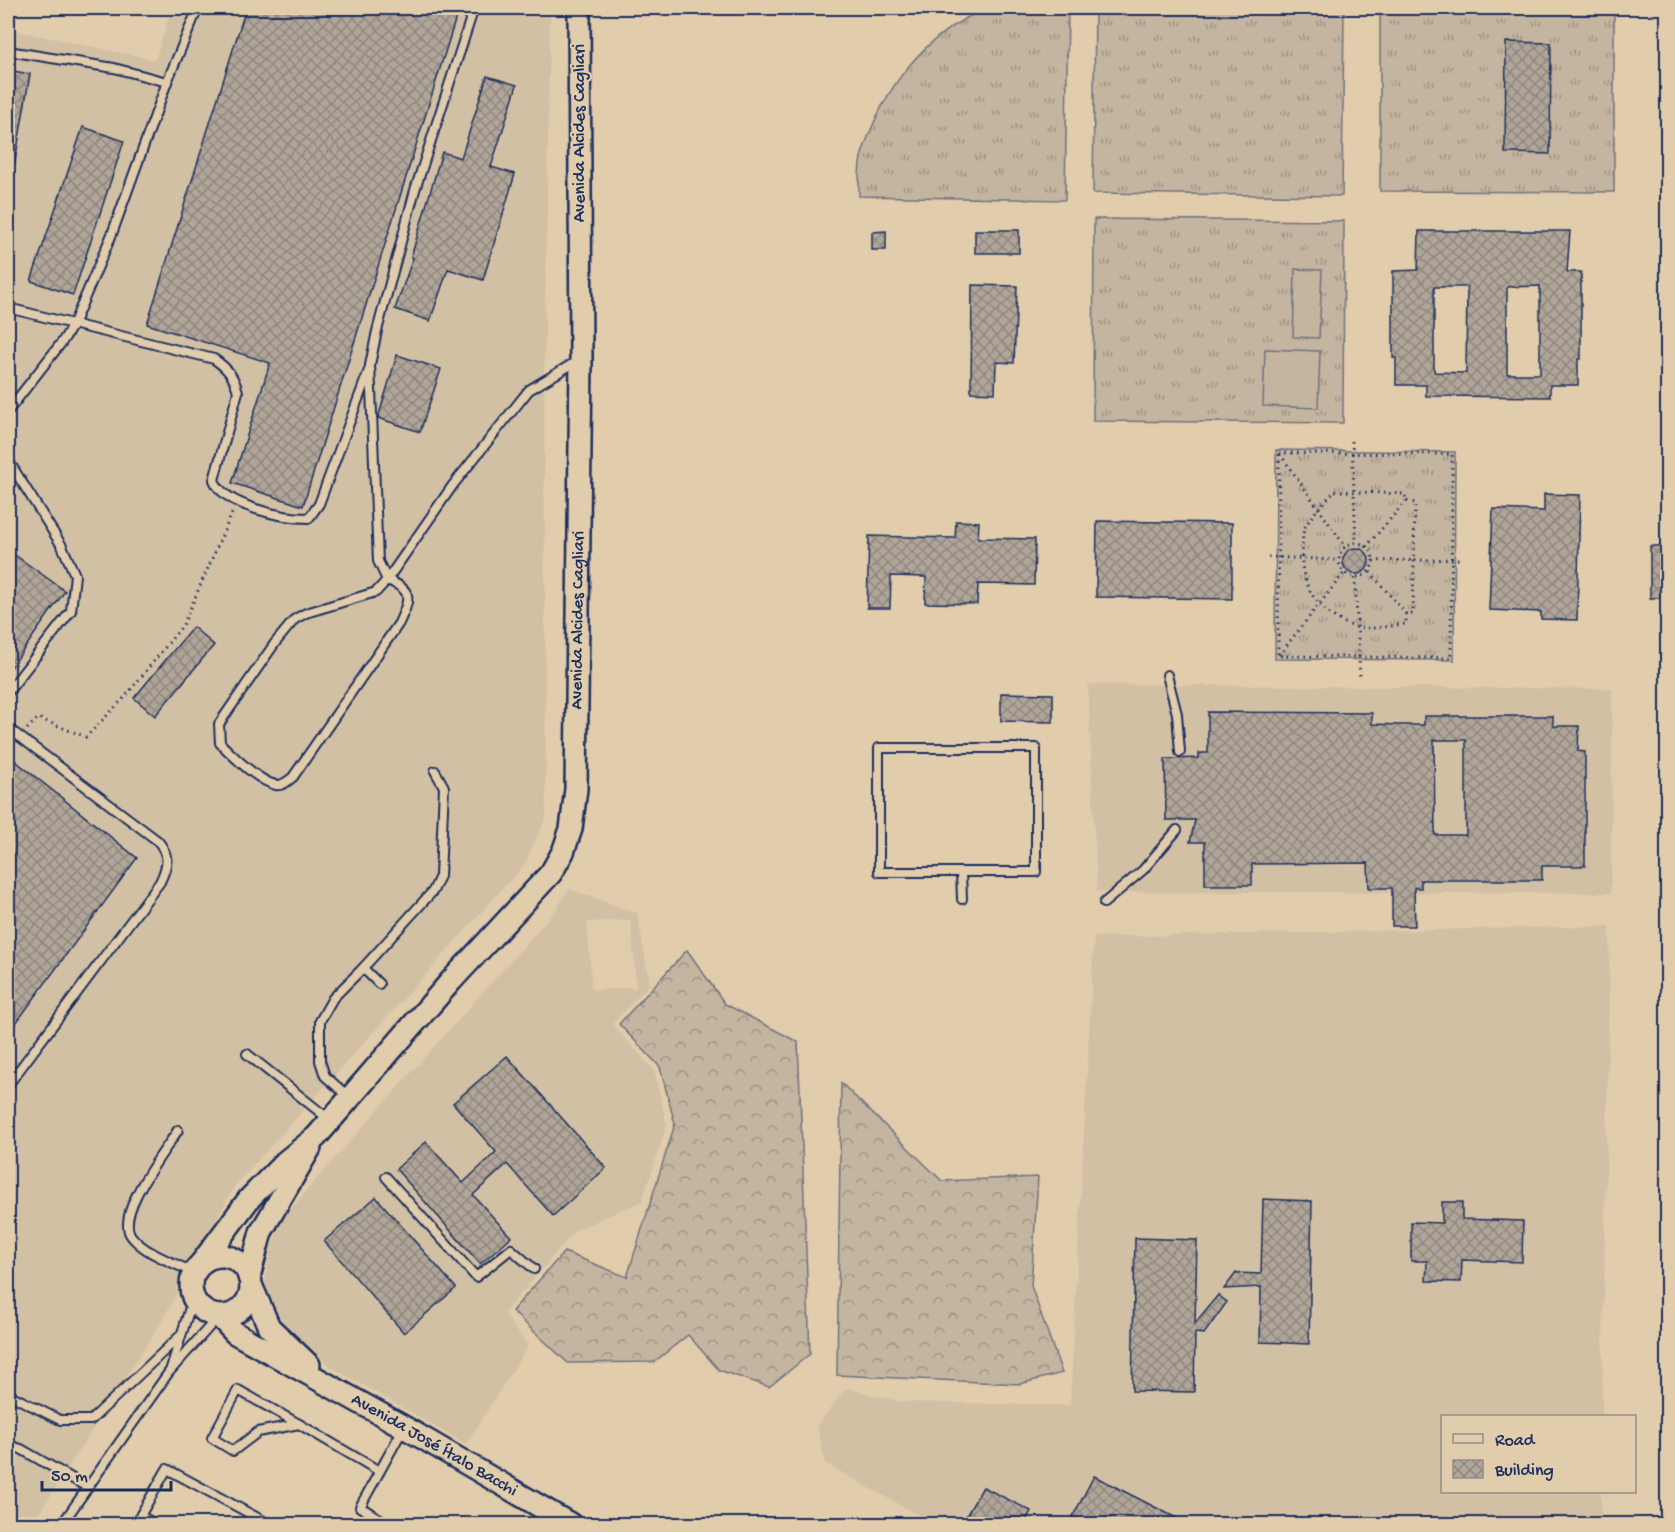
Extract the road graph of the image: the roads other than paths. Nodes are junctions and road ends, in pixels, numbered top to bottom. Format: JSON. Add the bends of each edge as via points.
{"nodes":[{"id":1,"x":198,"y":8,"type":"edge"},
{"id":2,"x":474,"y":8,"type":"edge"},
{"id":3,"x":579,"y":8,"type":"edge"},
{"id":4,"x":8,"y":51,"type":"edge"},
{"id":5,"x":167,"y":82,"type":"junction"},
{"id":6,"x":8,"y":308,"type":"edge"},
{"id":7,"x":73,"y":325,"type":"junction"},
{"id":8,"x":581,"y":359,"type":"junction"},
{"id":9,"x":370,"y":366,"type":"junction"},
{"id":10,"x":8,"y":411,"type":"edge"},
{"id":11,"x":8,"y":460,"type":"edge"},
{"id":12,"x":387,"y":580,"type":"junction"},
{"id":13,"x":1167,"y":675,"type":"dead end"},
{"id":14,"x":8,"y":692,"type":"edge"},
{"id":15,"x":8,"y":728,"type":"edge"},
{"id":16,"x":1180,"y":752,"type":"dead end"},
{"id":17,"x":435,"y":771,"type":"dead end"},
{"id":18,"x":1177,"y":830,"type":"dead end"},
{"id":19,"x":961,"y":872,"type":"junction"},
{"id":20,"x":962,"y":899,"type":"dead end"},
{"id":21,"x":1104,"y":903,"type":"dead end"},
{"id":22,"x":363,"y":968,"type":"junction"},
{"id":23,"x":379,"y":984,"type":"dead end"},
{"id":24,"x":246,"y":1054,"type":"dead end"},
{"id":25,"x":8,"y":1085,"type":"edge"},
{"id":26,"x":350,"y":1098,"type":"junction"},
{"id":27,"x":331,"y":1121,"type":"junction"},
{"id":28,"x":178,"y":1130,"type":"dead end"},
{"id":29,"x":316,"y":1137,"type":"junction"},
{"id":30,"x":386,"y":1177,"type":"dead end"},
{"id":31,"x":534,"y":1269,"type":"dead end"},
{"id":32,"x":194,"y":1273,"type":"junction"},
{"id":33,"x":250,"y":1281,"type":"junction"},
{"id":34,"x":193,"y":1298,"type":"junction"},
{"id":35,"x":219,"y":1316,"type":"junction"},
{"id":36,"x":181,"y":1335,"type":"junction"},
{"id":37,"x":169,"y":1372,"type":"junction"},
{"id":38,"x":328,"y":1384,"type":"junction"},
{"id":39,"x":8,"y":1394,"type":"edge"},
{"id":40,"x":300,"y":1425,"type":"junction"},
{"id":41,"x":404,"y":1427,"type":"junction"},
{"id":42,"x":8,"y":1445,"type":"edge"},
{"id":43,"x":379,"y":1471,"type":"junction"},
{"id":44,"x":87,"y":1487,"type":"junction"},
{"id":45,"x":62,"y":1524,"type":"edge"},
{"id":46,"x":156,"y":1524,"type":"edge"},
{"id":47,"x":269,"y":1524,"type":"edge"},
{"id":48,"x":388,"y":1524,"type":"edge"},
{"id":49,"x":570,"y":1524,"type":"edge"}],
"edges":[{"from":1,"to":5,"type":"lane"},
{"from":2,"to":9,"type":"lane","via":[[415,190]]},
{"from":3,"to":8,"type":"main road","name":"Avenida Alcides Cagliari"},
{"from":4,"to":5,"type":"lane","via":[[114,68]]},
{"from":5,"to":7,"type":"lane","via":[[112,234]]},
{"from":6,"to":7,"type":"lane"},
{"from":7,"to":9,"type":"lane","via":[[214,359],[226,367],[237,392],[214,480],[217,489],[235,502],[298,518],[309,518],[314,513]]},
{"from":7,"to":10,"type":"lane"},
{"from":8,"to":12,"type":"lane","via":[[529,390],[453,485]]},
{"from":8,"to":26,"type":"main road","name":"Avenida Alcides Cagliari","via":[[576,789],[571,829],[551,873]]},
{"from":9,"to":12,"type":"lane","via":[[378,561]]},
{"from":11,"to":14,"type":"lane","via":[[75,574],[71,611]]},
{"from":12,"to":12,"type":"lane","via":[[376,592],[300,615],[275,643],[219,724],[220,743],[242,765],[275,785],[293,777],[403,614],[407,593],[404,587]]},
{"from":13,"to":16,"type":"lane","via":[[1177,714]]},
{"from":15,"to":25,"type":"lane","via":[[158,841],[166,850],[168,865],[160,882]]},
{"from":17,"to":22,"type":"lane","via":[[444,787],[438,882]]},
{"from":18,"to":21,"type":"lane","via":[[1143,870]]},
{"from":19,"to":19,"type":"lane","via":[[1036,872],[1036,748],[879,748],[879,872]]},
{"from":19,"to":20,"type":"lane"},
{"from":22,"to":23,"type":"lane"},
{"from":22,"to":26,"type":"lane","via":[[333,998],[320,1021],[320,1060],[325,1076]]},
{"from":24,"to":27,"type":"lane"},
{"from":26,"to":27,"type":"main road","name":"Avenida Alcides Cagliari"},
{"from":27,"to":29,"type":"main road","name":"Avenida Alcides Cagliari"},
{"from":28,"to":32,"type":"lane","via":[[132,1202],[127,1221],[129,1235],[142,1247]]},
{"from":29,"to":32,"type":"main road","name":"Avenida Alcides Cagliari","via":[[249,1199]]},
{"from":29,"to":33,"type":"main road","name":"Avenida Alcides Cagliari","via":[[261,1232]]},
{"from":30,"to":31,"type":"lane","via":[[477,1277],[511,1249]]},
{"from":32,"to":33,"type":"main road","via":[[206,1260],[223,1256],[240,1263]]},
{"from":32,"to":34,"type":"main road"},
{"from":33,"to":35,"type":"main road","via":[[250,1294],[242,1308]]},
{"from":33,"to":38,"type":"main road","name":"Avenida José Ítalo Bacchi","via":[[269,1327]]},
{"from":34,"to":35,"type":"main road","via":[[203,1311]]},
{"from":34,"to":36,"type":"lane"},
{"from":35,"to":37,"type":"lane"},
{"from":35,"to":38,"type":"main road","name":"Avenida José Ítalo Bacchi","via":[[235,1333]]},
{"from":36,"to":37,"type":"lane"},
{"from":36,"to":39,"type":"lane","via":[[91,1420],[60,1419]]},
{"from":37,"to":44,"type":"lane"},
{"from":38,"to":41,"type":"main road","name":"Avenida José Ítalo Bacchi"},
{"from":40,"to":40,"type":"lane","via":[[238,1390],[212,1438],[233,1451],[258,1432]]},
{"from":40,"to":43,"type":"lane"},
{"from":41,"to":43,"type":"lane"},
{"from":41,"to":49,"type":"main road","name":"Avenida José Ítalo Bacchi"},
{"from":42,"to":44,"type":"lane"},
{"from":43,"to":48,"type":"lane","via":[[360,1507]]},
{"from":44,"to":45,"type":"lane"},
{"from":46,"to":47,"type":"lane","via":[[140,1516],[167,1469]]}]}
